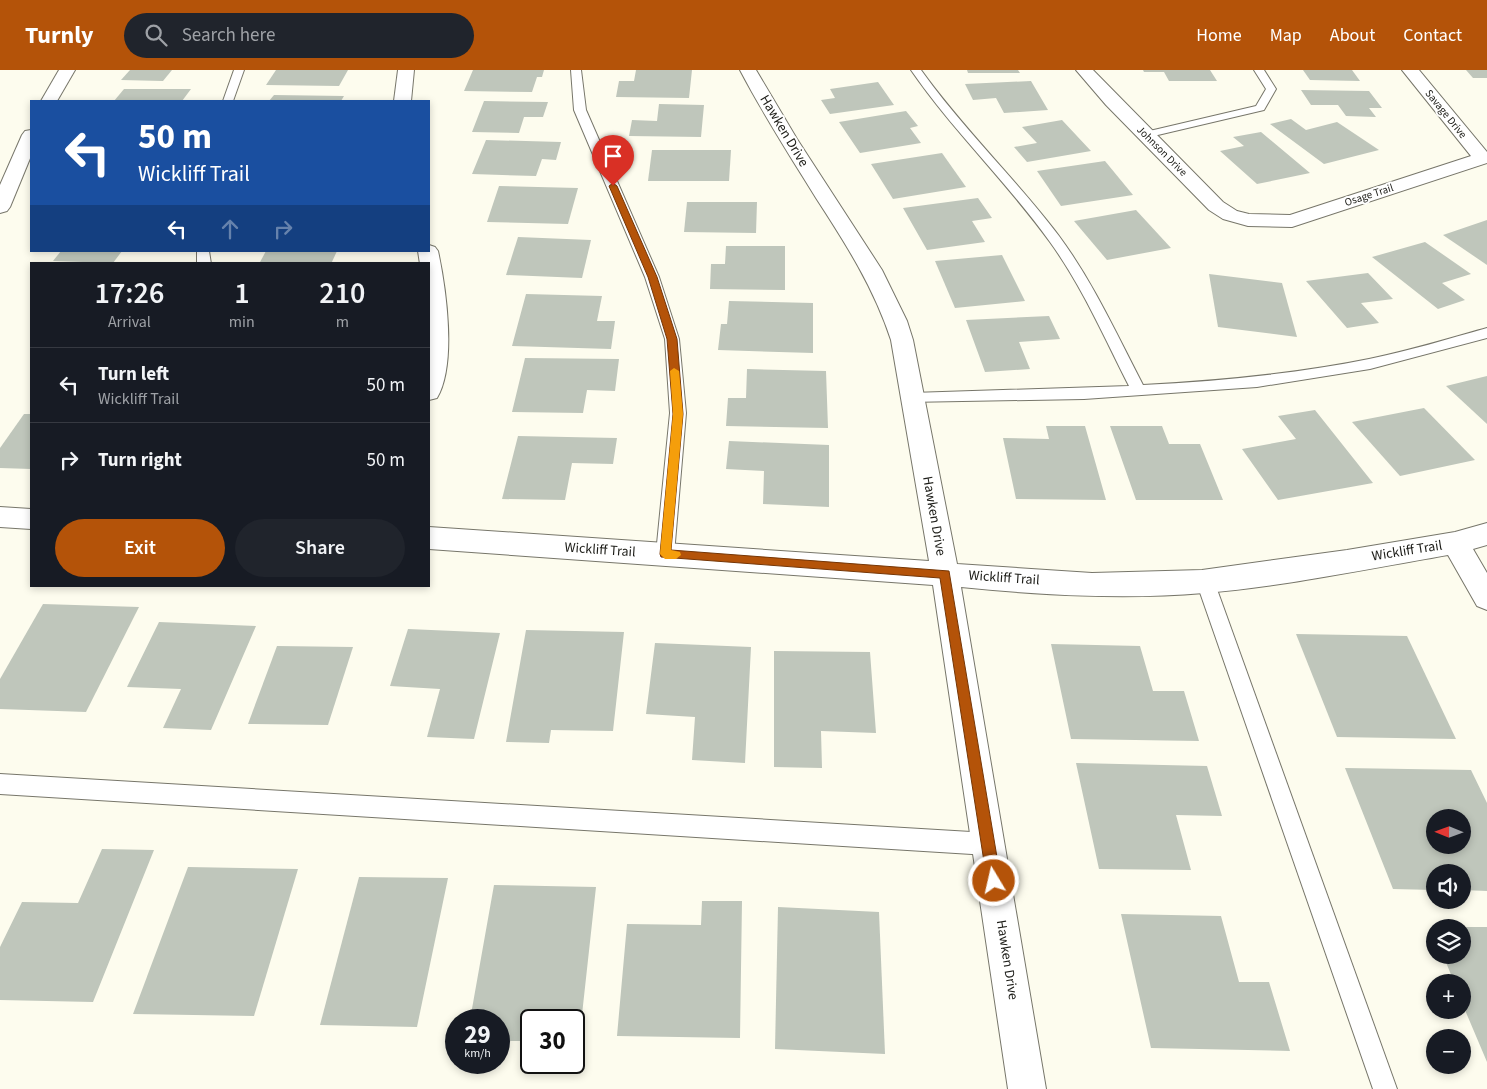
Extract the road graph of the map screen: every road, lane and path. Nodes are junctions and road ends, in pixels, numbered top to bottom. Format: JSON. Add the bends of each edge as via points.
{"nodes":[{"id":1,"x":67,"y":70,"type":"edge"},
{"id":2,"x":239,"y":70,"type":"edge"},
{"id":3,"x":406,"y":70,"type":"edge"},
{"id":4,"x":576,"y":70,"type":"edge"},
{"id":5,"x":748,"y":70,"type":"edge"},
{"id":6,"x":916,"y":70,"type":"edge"},
{"id":7,"x":1084,"y":70,"type":"edge"},
{"id":8,"x":1259,"y":70,"type":"edge"},
{"id":9,"x":1410,"y":70,"type":"edge"},
{"id":10,"x":50,"y":100,"type":"edge"},
{"id":11,"x":228,"y":100,"type":"edge"},
{"id":12,"x":403,"y":100,"type":"edge"},
{"id":13,"x":1145,"y":135,"type":"junction"},
{"id":14,"x":30,"y":137,"type":"edge"},
{"id":15,"x":1484,"y":158,"type":"edge"},
{"id":16,"x":0,"y":207,"type":"edge"},
{"id":17,"x":1248,"y":220,"type":"joint"},
{"id":18,"x":428,"y":252,"type":"edge"},
{"id":19,"x":1487,"y":333,"type":"edge"},
{"id":20,"x":430,"y":385,"type":"edge"},
{"id":21,"x":1138,"y":390,"type":"junction"},
{"id":22,"x":912,"y":398,"type":"junction"},
{"id":23,"x":0,"y":517,"type":"edge"},
{"id":24,"x":30,"y":519,"type":"edge"},
{"id":25,"x":1487,"y":534,"type":"edge"},
{"id":26,"x":430,"y":538,"type":"edge"},
{"id":27,"x":1455,"y":543,"type":"junction"},
{"id":28,"x":665,"y":554,"type":"junction"},
{"id":29,"x":945,"y":574,"type":"junction"},
{"id":30,"x":1205,"y":580,"type":"junction"},
{"id":31,"x":1487,"y":598,"type":"edge"},
{"id":32,"x":0,"y":784,"type":"edge"},
{"id":33,"x":988,"y":844,"type":"junction"},
{"id":34,"x":1028,"y":1089,"type":"edge"},
{"id":35,"x":1385,"y":1089,"type":"edge"}],
"edges":[{"from":1,"to":10,"type":"street"},
{"from":2,"to":11,"type":"lane"},
{"from":3,"to":12,"type":"street"},
{"from":4,"to":28,"type":"lane","via":[[580,110],[652,277],[672,339],[678,414]]},
{"from":5,"to":22,"type":"street","name":"Hawken Drive","via":[[774,118],[877,277],[892,308],[902,340]]},
{"from":6,"to":21,"type":"lane","via":[[940,104],[1043,224],[1082,283]]},
{"from":7,"to":13,"type":"street","name":"Johnson Drive"},
{"from":8,"to":13,"type":"lane","via":[[1271,89],[1260,108]]},
{"from":9,"to":15,"type":"street","name":"Savage Drive"},
{"from":13,"to":17,"type":"street","name":"Johnson Drive","via":[[1216,206],[1230,215]]},
{"from":14,"to":16,"type":"street"},
{"from":15,"to":17,"type":"street","name":"Osage Trail","via":[[1292,221]]},
{"from":18,"to":20,"type":"street","via":[[438,301],[438,331]]},
{"from":19,"to":21,"type":"lane","via":[[1370,364],[1274,379]]},
{"from":21,"to":22,"type":"lane"},
{"from":22,"to":29,"type":"street","name":"Hawken Drive"},
{"from":23,"to":24,"type":"street"},
{"from":25,"to":27,"type":"street","name":"Wickliff Trail"},
{"from":26,"to":28,"type":"street","name":"Wickliff Trail"},
{"from":27,"to":30,"type":"street","name":"Wickliff Trail","via":[[1238,578]]},
{"from":27,"to":31,"type":"street"},
{"from":28,"to":29,"type":"street","name":"Wickliff Trail"},
{"from":29,"to":30,"type":"street","name":"Wickliff Trail","via":[[1003,580],[1153,584]]},
{"from":29,"to":33,"type":"street","name":"Hawken Drive"},
{"from":30,"to":35,"type":"lane"},
{"from":32,"to":33,"type":"lane"},
{"from":33,"to":34,"type":"street","name":"Hawken Drive"}]}
